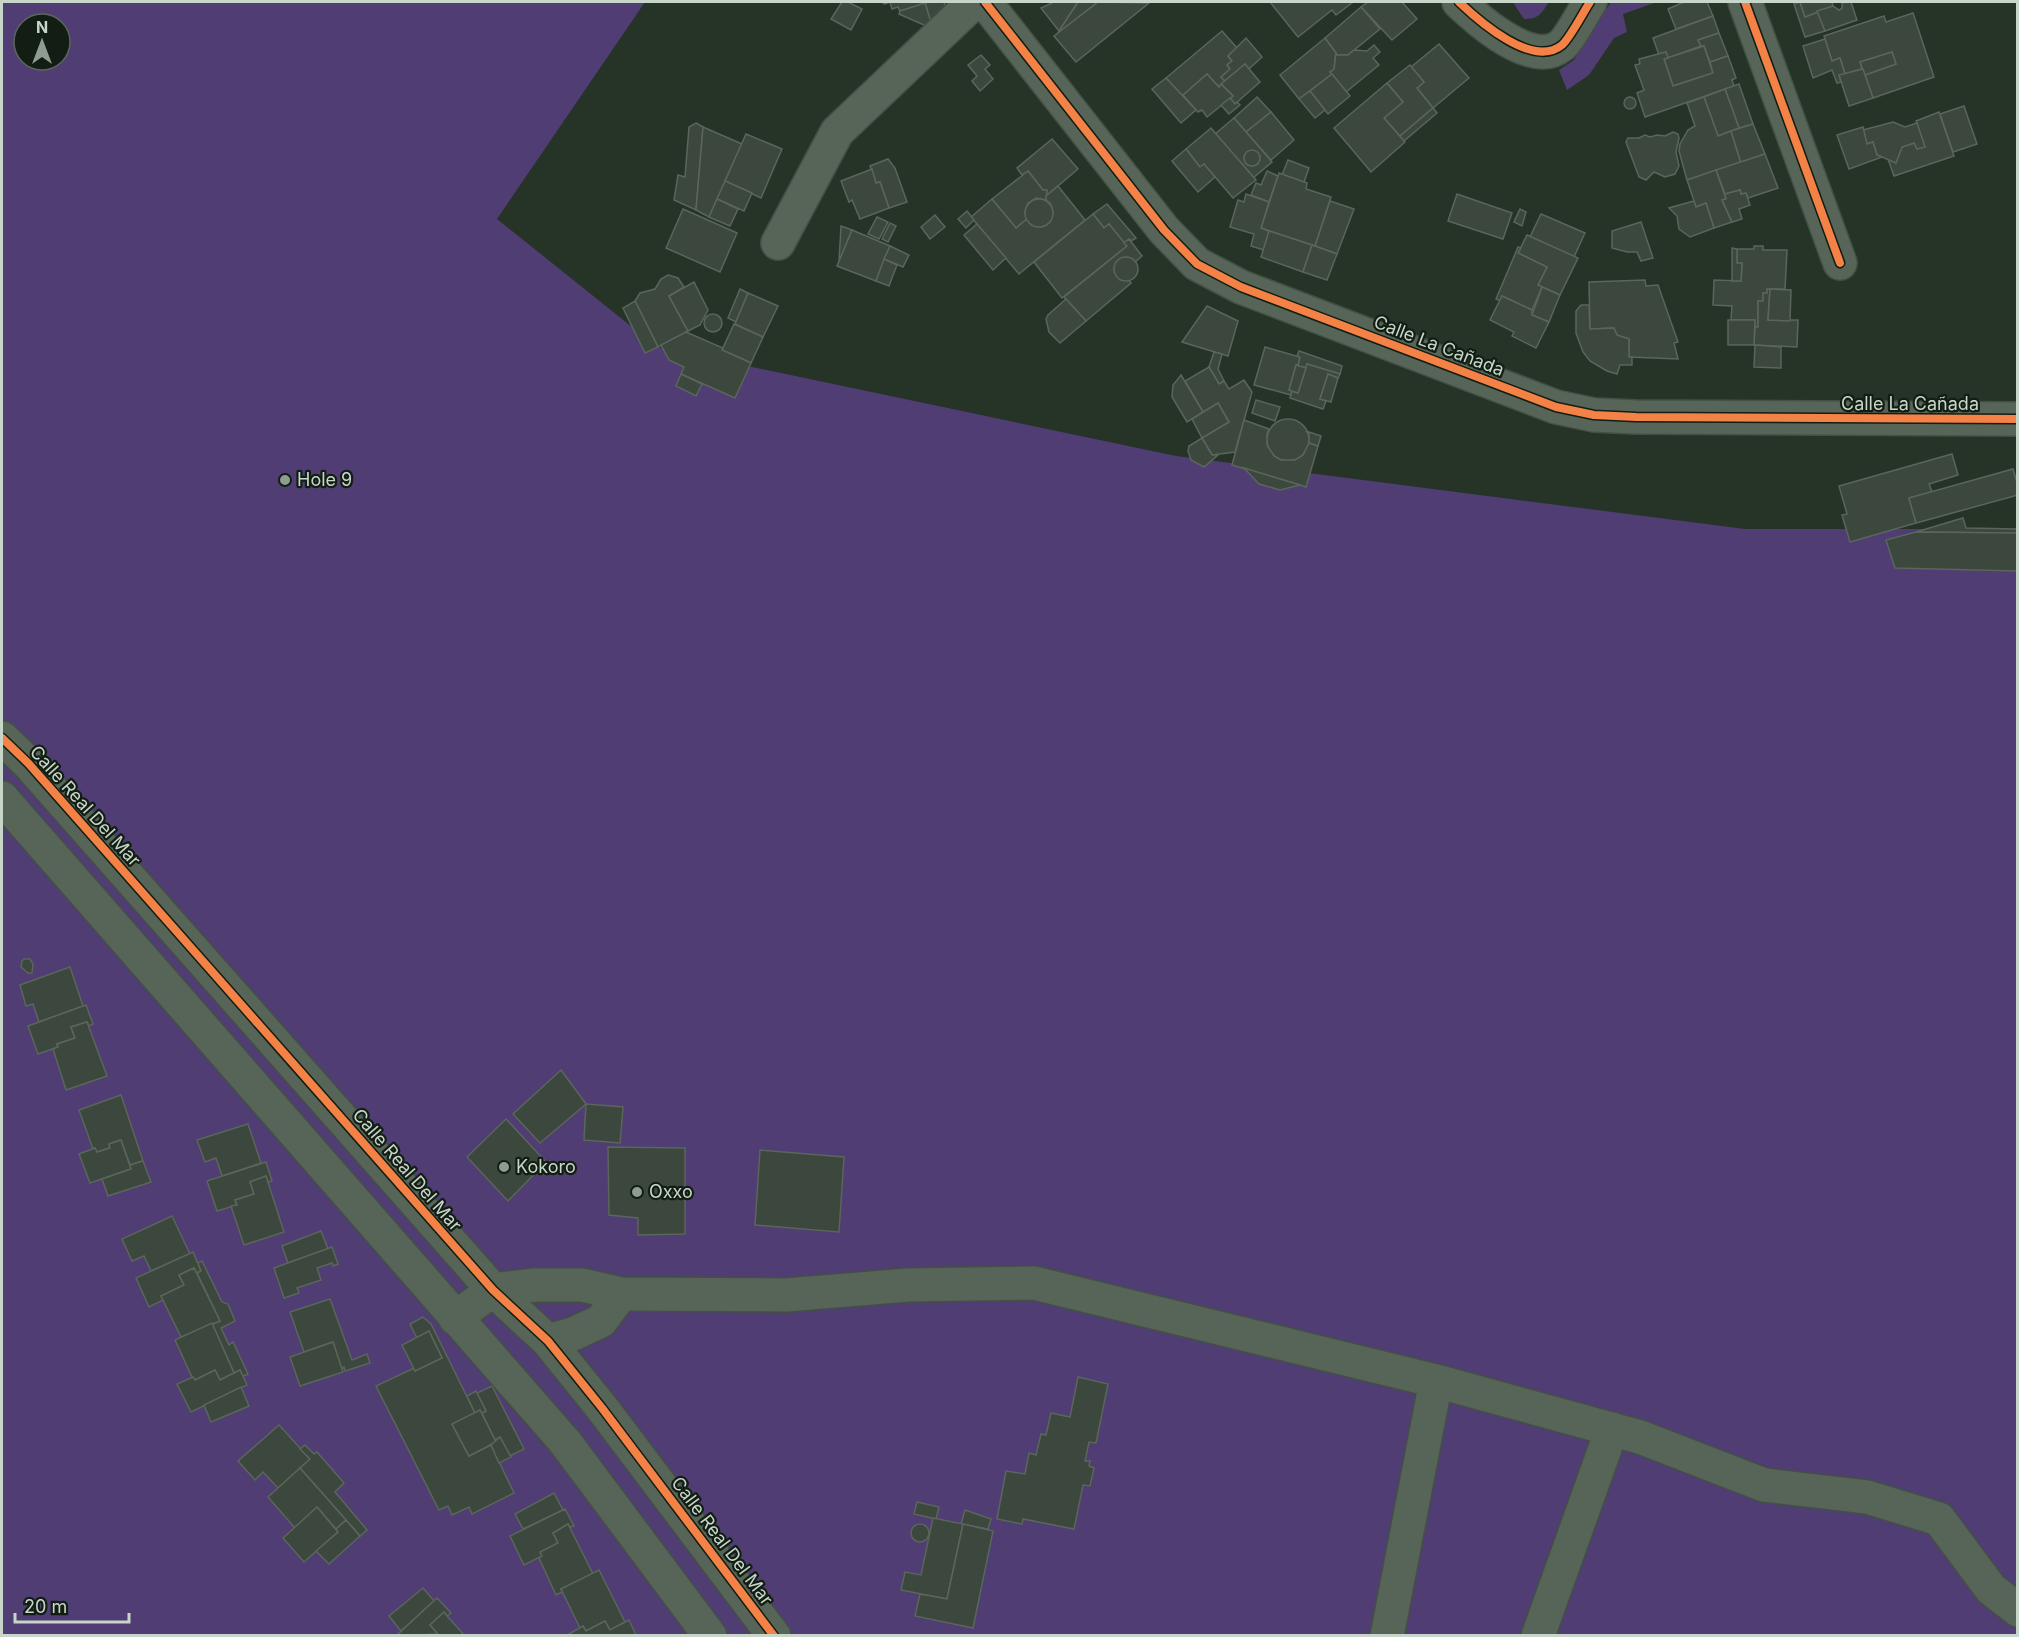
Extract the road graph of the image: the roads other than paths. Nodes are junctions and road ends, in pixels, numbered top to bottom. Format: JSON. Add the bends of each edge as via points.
{"nodes":[{"id":1,"x":974,"y":2,"type":"edge"},
{"id":2,"x":985,"y":2,"type":"edge"},
{"id":3,"x":1590,"y":2,"type":"edge"},
{"id":4,"x":1745,"y":2,"type":"edge"},
{"id":5,"x":1476,"y":7,"type":"edge"},
{"id":6,"x":778,"y":243,"type":"dead end"},
{"id":7,"x":1840,"y":263,"type":"dead end"},
{"id":8,"x":2018,"y":419,"type":"edge"},
{"id":9,"x":2,"y":738,"type":"edge"},
{"id":10,"x":2,"y":798,"type":"edge"},
{"id":11,"x":493,"y":1290,"type":"junction"},
{"id":12,"x":621,"y":1294,"type":"junction"},
{"id":13,"x":455,"y":1318,"type":"junction"},
{"id":14,"x":549,"y":1341,"type":"junction"},
{"id":15,"x":1436,"y":1380,"type":"junction"},
{"id":16,"x":602,"y":1408,"type":"junction"},
{"id":17,"x":1612,"y":1429,"type":"junction"},
{"id":18,"x":565,"y":1442,"type":"junction"},
{"id":19,"x":2018,"y":1610,"type":"edge"},
{"id":20,"x":710,"y":1635,"type":"edge"},
{"id":21,"x":774,"y":1635,"type":"edge"},
{"id":22,"x":1387,"y":1635,"type":"edge"},
{"id":23,"x":1538,"y":1635,"type":"edge"}],
"edges":[{"from":1,"to":6,"type":"street","via":[[837,132]]},
{"from":2,"to":8,"type":"street","name":"Calle La Cañada","via":[[1164,230],[1197,264],[1241,287],[1556,407],[1594,415]]},
{"from":3,"to":5,"type":"street","via":[[1563,45],[1536,52],[1525,49]]},
{"from":4,"to":7,"type":"street"},
{"from":9,"to":11,"type":"street","name":"Calle Real Del Mar"},
{"from":10,"to":13,"type":"street"},
{"from":11,"to":12,"type":"street","via":[[582,1285]]},
{"from":11,"to":13,"type":"street"},
{"from":11,"to":14,"type":"street","name":"Calle Real Del Mar"},
{"from":12,"to":14,"type":"street","via":[[601,1321]]},
{"from":12,"to":15,"type":"street","via":[[786,1295],[908,1285],[1034,1283]]},
{"from":13,"to":18,"type":"street"},
{"from":14,"to":16,"type":"street","name":"Calle Real Del Mar"},
{"from":15,"to":17,"type":"street"},
{"from":15,"to":22,"type":"street"},
{"from":16,"to":18,"type":"street"},
{"from":16,"to":21,"type":"street","name":"Calle Real Del Mar"},
{"from":17,"to":19,"type":"street","via":[[1764,1485],[1868,1497],[1939,1519],[1991,1589]]},
{"from":17,"to":23,"type":"street"},
{"from":18,"to":20,"type":"street"}]}
